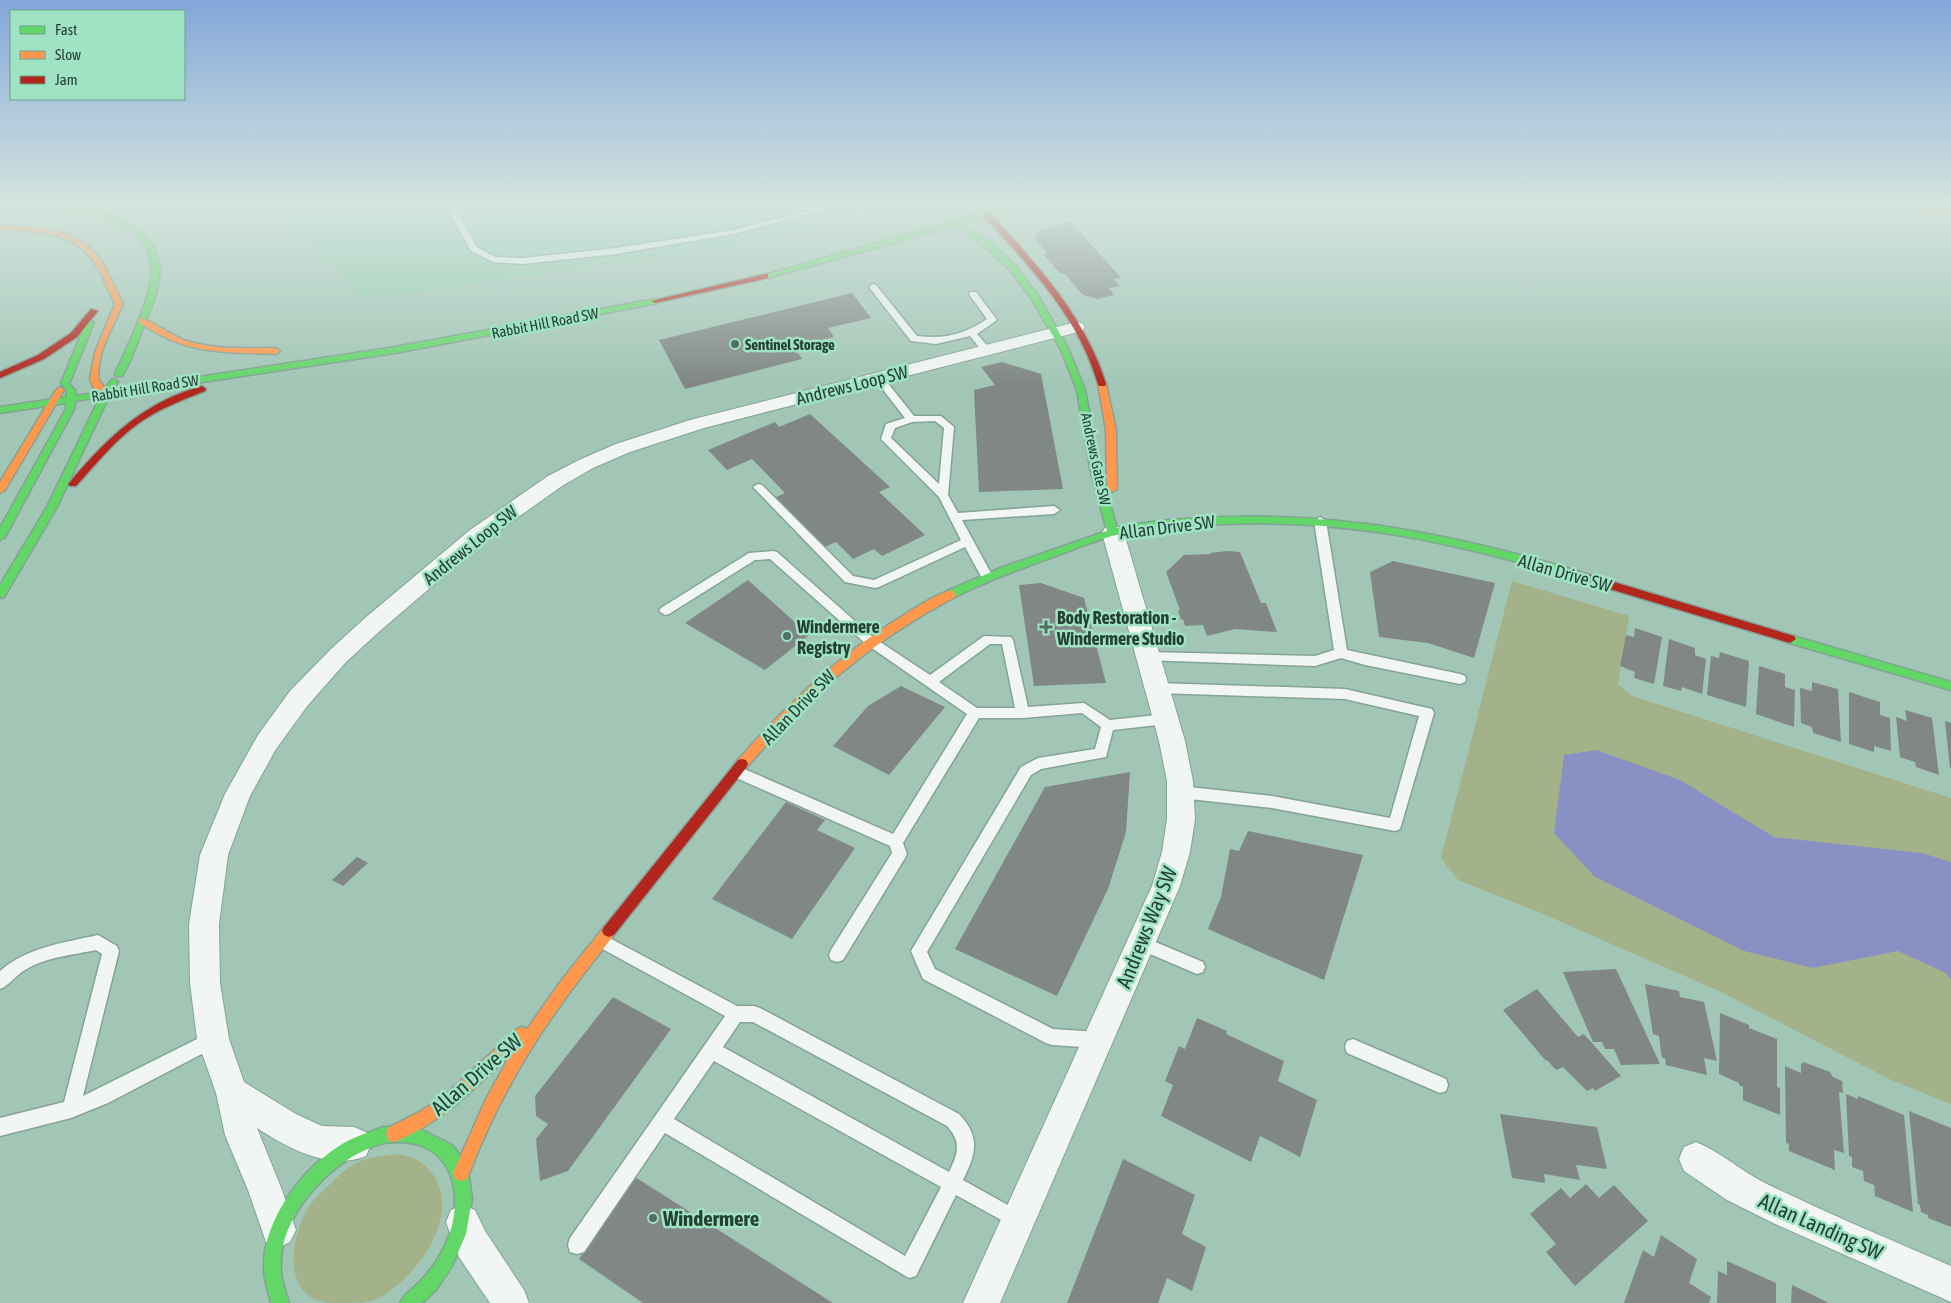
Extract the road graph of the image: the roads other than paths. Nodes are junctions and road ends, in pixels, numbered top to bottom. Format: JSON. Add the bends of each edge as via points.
{"nodes":[{"id":1,"x":98,"y":263,"type":"edge"},
{"id":2,"x":155,"y":263,"type":"edge"},
{"id":3,"x":796,"y":263,"type":"edge"},
{"id":4,"x":814,"y":263,"type":"edge"},
{"id":5,"x":1006,"y":263,"type":"edge"},
{"id":6,"x":1030,"y":263,"type":"edge"},
{"id":7,"x":766,"y":276,"type":"junction"},
{"id":8,"x":106,"y":281,"type":"junction"},
{"id":9,"x":873,"y":287,"type":"dead end"},
{"id":10,"x":973,"y":294,"type":"dead end"},
{"id":11,"x":97,"y":304,"type":"junction"},
{"id":12,"x":142,"y":320,"type":"junction"},
{"id":13,"x":954,"y":327,"type":"dead end"},
{"id":14,"x":1066,"y":330,"type":"junction"},
{"id":15,"x":960,"y":336,"type":"junction"},
{"id":16,"x":979,"y":342,"type":"junction"},
{"id":17,"x":211,"y":361,"type":"dead end"},
{"id":18,"x":245,"y":373,"type":"junction"},
{"id":19,"x":124,"y":374,"type":"junction"},
{"id":20,"x":0,"y":375,"type":"edge"},
{"id":21,"x":879,"y":378,"type":"junction"},
{"id":22,"x":79,"y":381,"type":"junction"},
{"id":23,"x":46,"y":385,"type":"dead end"},
{"id":24,"x":106,"y":394,"type":"junction"},
{"id":25,"x":72,"y":400,"type":"junction"},
{"id":26,"x":53,"y":402,"type":"junction"},
{"id":27,"x":0,"y":410,"type":"edge"},
{"id":28,"x":911,"y":419,"type":"junction"},
{"id":29,"x":758,"y":487,"type":"dead end"},
{"id":30,"x":0,"y":490,"type":"edge"},
{"id":31,"x":943,"y":496,"type":"junction"},
{"id":32,"x":52,"y":507,"type":"junction"},
{"id":33,"x":1054,"y":510,"type":"dead end"},
{"id":34,"x":955,"y":517,"type":"junction"},
{"id":35,"x":1320,"y":521,"type":"junction"},
{"id":36,"x":1112,"y":533,"type":"junction"},
{"id":37,"x":0,"y":537,"type":"edge"},
{"id":38,"x":968,"y":541,"type":"junction"},
{"id":39,"x":987,"y":577,"type":"junction"},
{"id":40,"x":0,"y":594,"type":"edge"},
{"id":41,"x":665,"y":611,"type":"dead end"},
{"id":42,"x":870,"y":641,"type":"junction"},
{"id":43,"x":1341,"y":653,"type":"junction"},
{"id":44,"x":1148,"y":657,"type":"junction"},
{"id":45,"x":1460,"y":679,"type":"dead end"},
{"id":46,"x":930,"y":682,"type":"junction"},
{"id":47,"x":1951,"y":686,"type":"edge"},
{"id":48,"x":1157,"y":688,"type":"junction"},
{"id":49,"x":974,"y":713,"type":"junction"},
{"id":50,"x":1023,"y":713,"type":"junction"},
{"id":51,"x":1166,"y":719,"type":"junction"},
{"id":52,"x":1108,"y":725,"type":"junction"},
{"id":53,"x":737,"y":772,"type":"junction"},
{"id":54,"x":1180,"y":792,"type":"junction"},
{"id":55,"x":896,"y":842,"type":"junction"},
{"id":56,"x":602,"y":940,"type":"junction"},
{"id":57,"x":1141,"y":942,"type":"junction"},
{"id":58,"x":837,"y":955,"type":"dead end"},
{"id":59,"x":1197,"y":968,"type":"dead end"},
{"id":60,"x":0,"y":981,"type":"edge"},
{"id":61,"x":552,"y":1005,"type":"junction"},
{"id":62,"x":736,"y":1014,"type":"junction"},
{"id":63,"x":213,"y":1039,"type":"junction"},
{"id":64,"x":1098,"y":1040,"type":"junction"},
{"id":65,"x":1353,"y":1047,"type":"dead end"},
{"id":66,"x":711,"y":1050,"type":"junction"},
{"id":67,"x":1440,"y":1085,"type":"dead end"},
{"id":68,"x":232,"y":1093,"type":"junction"},
{"id":69,"x":71,"y":1109,"type":"junction"},
{"id":70,"x":663,"y":1122,"type":"junction"},
{"id":71,"x":0,"y":1127,"type":"edge"},
{"id":72,"x":394,"y":1134,"type":"junction"},
{"id":73,"x":357,"y":1144,"type":"junction"},
{"id":74,"x":1696,"y":1158,"type":"dead end"},
{"id":75,"x":461,"y":1173,"type":"junction"},
{"id":76,"x":952,"y":1185,"type":"junction"},
{"id":77,"x":1018,"y":1220,"type":"junction"},
{"id":78,"x":463,"y":1222,"type":"junction"},
{"id":79,"x":278,"y":1230,"type":"junction"},
{"id":80,"x":576,"y":1245,"type":"dead end"},
{"id":81,"x":271,"y":1268,"type":"junction"},
{"id":82,"x":1951,"y":1284,"type":"edge"},
{"id":83,"x":265,"y":1286,"type":"dead end"},
{"id":84,"x":280,"y":1303,"type":"edge"},
{"id":85,"x":409,"y":1303,"type":"edge"},
{"id":86,"x":510,"y":1303,"type":"edge"},
{"id":87,"x":981,"y":1303,"type":"edge"}],
"edges":[{"from":1,"to":8,"type":"main road"},
{"from":2,"to":12,"type":"main road"},
{"from":3,"to":7,"type":"main road"},
{"from":4,"to":7,"type":"main road","name":"Rabbit Hill Road SW"},
{"from":5,"to":14,"type":"main road","name":"Andrews Gate SW","via":[[1047,317]]},
{"from":6,"to":14,"type":"main road","name":"Andrews Gate SW"},
{"from":7,"to":18,"type":"main road","name":"Rabbit Hill Road SW","via":[[524,328]]},
{"from":8,"to":11,"type":"main road"},
{"from":8,"to":22,"type":"main road","via":[[119,304],[98,360]]},
{"from":9,"to":15,"type":"lane","via":[[914,339],[936,341]]},
{"from":10,"to":16,"type":"lane","via":[[992,320]]},
{"from":11,"to":20,"type":"main road","via":[[74,335],[41,356]]},
{"from":11,"to":22,"type":"main road"},
{"from":12,"to":17,"type":"main road","name":"Rabbit Hill Road SW","via":[[174,341],[207,347],[281,351]]},
{"from":12,"to":19,"type":"main road"},
{"from":13,"to":15,"type":"lane"},
{"from":14,"to":16,"type":"street","name":"Andrews Loop SW"},
{"from":14,"to":36,"type":"main road","name":"Andrews Gate SW"},
{"from":14,"to":36,"type":"main road","name":"Andrews Gate SW","via":[[1087,343],[1101,380],[1111,430]]},
{"from":15,"to":16,"type":"lane"},
{"from":16,"to":21,"type":"street","name":"Andrews Loop SW"},
{"from":18,"to":24,"type":"main road","name":"Rabbit Hill Road SW"},
{"from":18,"to":32,"type":"main road","via":[[145,415],[113,439]]},
{"from":19,"to":22,"type":"main road","name":"Rabbit Hill Road SW"},
{"from":19,"to":24,"type":"main road"},
{"from":21,"to":28,"type":"lane"},
{"from":21,"to":63,"type":"street","name":"Andrews Loop SW","via":[[659,435],[586,464],[499,519],[338,656],[299,698],[267,742],[238,794],[214,855],[204,924],[205,982]]},
{"from":22,"to":23,"type":"main road","name":"Rabbit Hill Road SW"},
{"from":22,"to":24,"type":"main road"},
{"from":22,"to":25,"type":"main road","via":[[71,390]]},
{"from":22,"to":26,"type":"main road"},
{"from":24,"to":25,"type":"main road","name":"Rabbit Hill Road SW"},
{"from":24,"to":32,"type":"main road"},
{"from":25,"to":26,"type":"main road","name":"Rabbit Hill Road SW"},
{"from":25,"to":37,"type":"main road","via":[[67,416]]},
{"from":26,"to":27,"type":"main road","name":"Rabbit Hill Road SW"},
{"from":26,"to":30,"type":"main road"},
{"from":28,"to":31,"type":"lane","via":[[937,418],[949,428]]},
{"from":28,"to":31,"type":"lane","via":[[890,426],[886,439]]},
{"from":29,"to":38,"type":"lane","via":[[849,579],[875,584]]},
{"from":31,"to":34,"type":"lane"},
{"from":32,"to":40,"type":"main road"},
{"from":33,"to":34,"type":"lane"},
{"from":34,"to":38,"type":"lane"},
{"from":35,"to":36,"type":"main road","name":"Allan Drive SW","via":[[1234,519]]},
{"from":35,"to":43,"type":"lane"},
{"from":35,"to":47,"type":"main road","name":"Allan Drive SW","via":[[1386,527],[1448,539]]},
{"from":36,"to":39,"type":"main road","name":"Allan Drive SW"},
{"from":36,"to":44,"type":"street","name":"Andrews Way SW"},
{"from":38,"to":39,"type":"lane"},
{"from":39,"to":42,"type":"main road","name":"Allan Drive SW","via":[[947,594]]},
{"from":41,"to":42,"type":"lane","via":[[753,556],[773,555]]},
{"from":42,"to":46,"type":"lane"},
{"from":42,"to":53,"type":"main road","name":"Allan Drive SW","via":[[827,674],[782,719]]},
{"from":43,"to":44,"type":"lane","via":[[1315,661]]},
{"from":43,"to":45,"type":"lane"},
{"from":44,"to":48,"type":"street","name":"Andrews Way SW"},
{"from":46,"to":49,"type":"lane"},
{"from":46,"to":50,"type":"lane","via":[[988,639],[1007,640]]},
{"from":48,"to":51,"type":"street","name":"Andrews Way SW"},
{"from":48,"to":54,"type":"lane","via":[[1345,694],[1427,713],[1396,826],[1272,802]]},
{"from":49,"to":50,"type":"lane"},
{"from":49,"to":55,"type":"lane"},
{"from":50,"to":52,"type":"lane","via":[[1084,708]]},
{"from":51,"to":52,"type":"lane"},
{"from":51,"to":54,"type":"street","name":"Andrews Way SW"},
{"from":52,"to":64,"type":"lane","via":[[1101,752],[1038,764],[1026,771],[919,951],[929,974],[1052,1037]]},
{"from":53,"to":55,"type":"lane"},
{"from":53,"to":56,"type":"main road","name":"Allan Drive SW"},
{"from":54,"to":57,"type":"street","name":"Andrews Way SW","via":[[1181,819],[1176,852],[1166,886]]},
{"from":55,"to":58,"type":"lane","via":[[900,854]]},
{"from":56,"to":61,"type":"main road","name":"Allan Drive SW"},
{"from":56,"to":62,"type":"lane"},
{"from":57,"to":59,"type":"lane"},
{"from":57,"to":64,"type":"street","name":"Andrews Way SW"},
{"from":60,"to":69,"type":"lane","via":[[18,965],[40,955],[98,942],[111,951]]},
{"from":61,"to":72,"type":"main road","name":"Allan Drive SW","via":[[446,1104]]},
{"from":61,"to":75,"type":"main road","name":"Allan Drive SW","via":[[485,1115]]},
{"from":62,"to":66,"type":"lane"},
{"from":62,"to":76,"type":"lane","via":[[754,1014],[953,1120],[963,1130],[967,1143],[965,1158]]},
{"from":63,"to":68,"type":"street","name":"Andrews Loop SW"},
{"from":63,"to":69,"type":"lane","via":[[102,1097]]},
{"from":64,"to":77,"type":"street","name":"Andrews Way SW"},
{"from":65,"to":67,"type":"lane"},
{"from":66,"to":70,"type":"lane"},
{"from":66,"to":76,"type":"lane"},
{"from":68,"to":73,"type":"street","via":[[284,1126],[321,1143]]},
{"from":68,"to":79,"type":"street","name":"Andrews Loop SW","via":[[242,1135]]},
{"from":69,"to":71,"type":"lane"},
{"from":70,"to":76,"type":"lane","via":[[909,1269]]},
{"from":70,"to":80,"type":"lane"},
{"from":72,"to":73,"type":"main road","name":"Allan Drive SW"},
{"from":72,"to":75,"type":"main road","name":"Allan Drive SW","via":[[416,1135],[436,1142],[451,1155]]},
{"from":73,"to":79,"type":"main road","name":"Allan Drive SW","via":[[310,1179]]},
{"from":74,"to":82,"type":"street","name":"Allan Landing SW","via":[[1739,1188]]},
{"from":75,"to":78,"type":"main road","name":"Allan Drive SW","via":[[465,1196]]},
{"from":76,"to":77,"type":"lane"},
{"from":77,"to":87,"type":"street","name":"Andrews Way SW"},
{"from":78,"to":85,"type":"main road","name":"Allan Drive SW","via":[[438,1274]]},
{"from":78,"to":86,"type":"street","via":[[472,1244]]},
{"from":79,"to":81,"type":"main road","name":"Allan Drive SW"},
{"from":81,"to":83,"type":"main road","name":"Allan Drive SW"},
{"from":81,"to":84,"type":"main road","name":"Allan Drive SW","via":[[274,1292]]}]}
